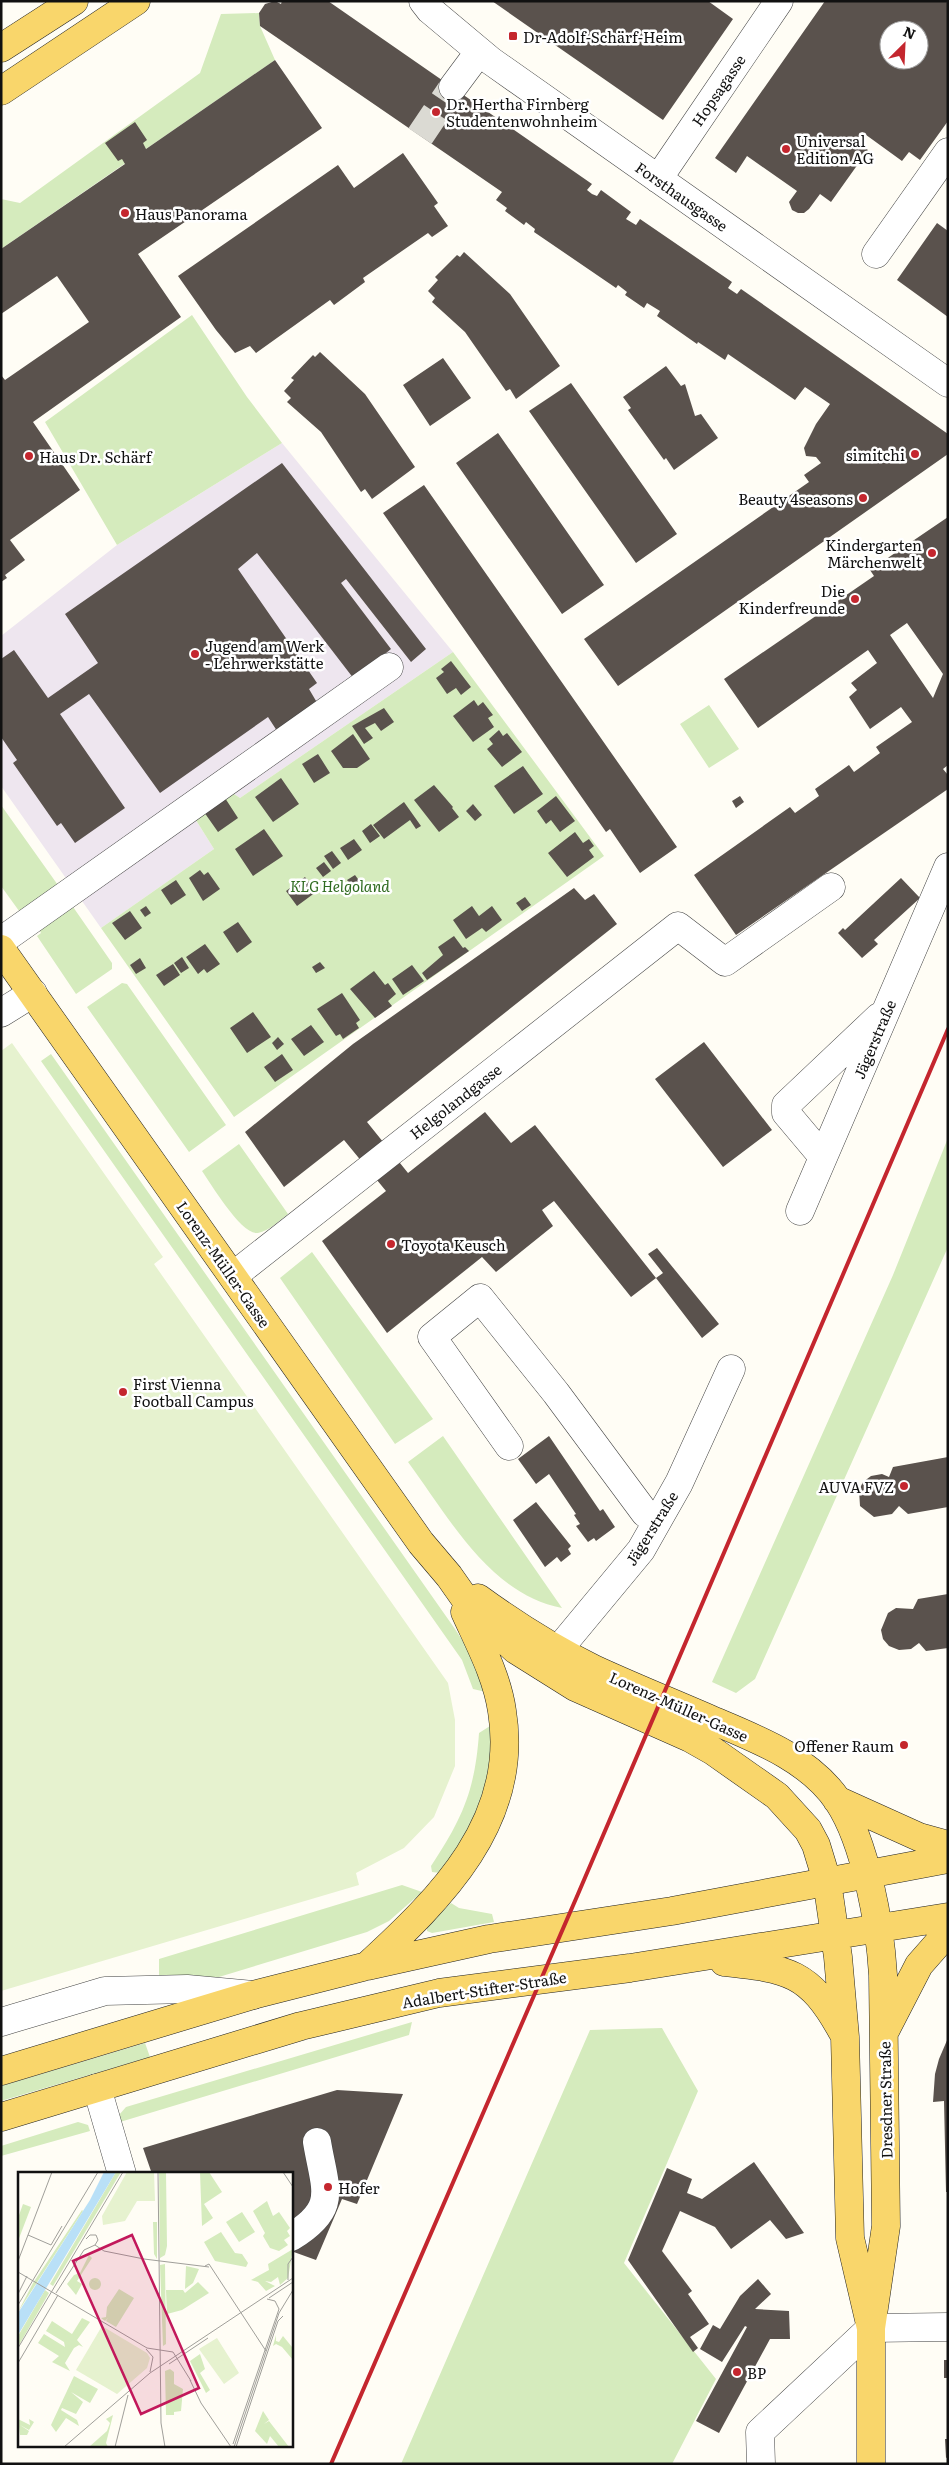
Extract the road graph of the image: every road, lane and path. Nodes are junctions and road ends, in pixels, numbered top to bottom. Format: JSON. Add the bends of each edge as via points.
{"nodes":[{"id":1,"x":74,"y":1,"type":"edge"},
{"id":2,"x":136,"y":1,"type":"edge"},
{"id":3,"x":424,"y":1,"type":"edge"},
{"id":4,"x":771,"y":4,"type":"edge"},
{"id":5,"x":1,"y":48,"type":"edge"},
{"id":6,"x":479,"y":52,"type":"junction"},
{"id":7,"x":453,"y":87,"type":"tunnel mouth"},
{"id":8,"x":1,"y":92,"type":"edge"},
{"id":9,"x":948,"y":152,"type":"edge"},
{"id":10,"x":658,"y":179,"type":"junction"},
{"id":11,"x":876,"y":254,"type":"dead end"},
{"id":12,"x":948,"y":383,"type":"edge"},
{"id":13,"x":389,"y":666,"type":"dead end"},
{"id":14,"x":948,"y":867,"type":"edge"},
{"id":15,"x":831,"y":887,"type":"dead end"},
{"id":16,"x":1,"y":941,"type":"edge"},
{"id":17,"x":1,"y":949,"type":"edge"},
{"id":18,"x":33,"y":993,"type":"junction"},
{"id":19,"x":886,"y":1011,"type":"junction"},
{"id":20,"x":1,"y":1013,"type":"edge"},
{"id":21,"x":823,"y":1157,"type":"junction"},
{"id":22,"x":800,"y":1211,"type":"dead end"},
{"id":23,"x":233,"y":1276,"type":"junction"},
{"id":24,"x":731,"y":1369,"type":"dead end"},
{"id":25,"x":509,"y":1446,"type":"dead end"},
{"id":26,"x":657,"y":1521,"type":"junction"},
{"id":27,"x":449,"y":1576,"type":"junction"},
{"id":28,"x":551,"y":1659,"type":"junction"},
{"id":29,"x":837,"y":1800,"type":"junction"},
{"id":30,"x":948,"y":1845,"type":"edge"},
{"id":31,"x":948,"y":1859,"type":"edge"},
{"id":32,"x":865,"y":1874,"type":"junction"},
{"id":33,"x":827,"y":1881,"type":"junction"},
{"id":34,"x":948,"y":1917,"type":"edge"},
{"id":35,"x":878,"y":1928,"type":"junction"},
{"id":36,"x":948,"y":1932,"type":"edge"},
{"id":37,"x":835,"y":1935,"type":"junction"},
{"id":38,"x":689,"y":1959,"type":"junction"},
{"id":39,"x":367,"y":1966,"type":"junction"},
{"id":40,"x":253,"y":1995,"type":"junction"},
{"id":41,"x":1,"y":2022,"type":"edge"},
{"id":42,"x":884,"y":2032,"type":"junction"},
{"id":43,"x":845,"y":2037,"type":"junction"},
{"id":44,"x":1,"y":2071,"type":"edge"},
{"id":45,"x":97,"y":2088,"type":"junction"},
{"id":46,"x":1,"y":2117,"type":"edge"},
{"id":47,"x":317,"y":2142,"type":"dead end"},
{"id":48,"x":121,"y":2172,"type":"edge"},
{"id":49,"x":292,"y":2236,"type":"edge"},
{"id":50,"x":948,"y":2327,"type":"edge"},
{"id":51,"x":871,"y":2328,"type":"junction"},
{"id":52,"x":761,"y":2464,"type":"edge"},
{"id":53,"x":871,"y":2464,"type":"edge"}],
"edges":[{"from":1,"to":5,"type":"main road"},
{"from":2,"to":8,"type":"main road"},
{"from":3,"to":6,"type":"street","name":"Forsthausgasse","via":[[430,10]]},
{"from":4,"to":10,"type":"street","name":"Hopsagasse"},
{"from":6,"to":7,"type":"street"},
{"from":6,"to":10,"type":"street","name":"Forsthausgasse"},
{"from":9,"to":11,"type":"street"},
{"from":10,"to":12,"type":"street","name":"Forsthausgasse"},
{"from":13,"to":16,"type":"street"},
{"from":14,"to":19,"type":"street","name":"Jägerstraße"},
{"from":15,"to":23,"type":"street","name":"Helgolandgasse","via":[[725,962],[678,926]]},
{"from":17,"to":18,"type":"main road","name":"Lorenz-Müller-Gasse"},
{"from":18,"to":20,"type":"street"},
{"from":18,"to":23,"type":"main road","name":"Lorenz-Müller-Gasse"},
{"from":19,"to":21,"type":"street","name":"Jägerstraße"},
{"from":19,"to":21,"type":"street","via":[[786,1105],[786,1113]]},
{"from":21,"to":22,"type":"street","name":"Jägerstraße"},
{"from":23,"to":27,"type":"main road","name":"Lorenz-Müller-Gasse","via":[[420,1543]]},
{"from":24,"to":26,"type":"street","name":"Jägerstraße","via":[[679,1483]]},
{"from":25,"to":26,"type":"street","via":[[432,1337],[480,1298],[645,1513]]},
{"from":26,"to":28,"type":"street","name":"Jägerstraße","via":[[641,1550]]},
{"from":27,"to":28,"type":"main road","name":"Lorenz-Müller-Gasse","via":[[500,1614]]},
{"from":27,"to":39,"type":"main road","via":[[494,1679],[502,1710],[505,1743],[502,1776],[494,1806],[464,1863],[418,1919]]},
{"from":28,"to":29,"type":"main road","name":"Lorenz-Müller-Gasse","via":[[785,1754],[805,1767]]},
{"from":28,"to":33,"type":"main road","name":"Lorenz-Müller-Gasse","via":[[604,1701],[690,1738],[750,1776],[787,1805],[816,1845]]},
{"from":29,"to":30,"type":"main road","via":[[919,1837]]},
{"from":29,"to":32,"type":"main road","name":"Lorenz-Müller-Gasse","via":[[849,1820]]},
{"from":31,"to":32,"type":"main road"},
{"from":32,"to":33,"type":"main road"},
{"from":32,"to":35,"type":"main road","name":"Dresdner Straße"},
{"from":33,"to":37,"type":"main road","name":"Dresdner Straße"},
{"from":33,"to":39,"type":"main road","via":[[672,1911],[489,1939]]},
{"from":34,"to":35,"type":"main road","name":"Adalbert-Stifter-Straße"},
{"from":35,"to":37,"type":"main road","name":"Adalbert-Stifter-Straße"},
{"from":35,"to":42,"type":"main road","name":"Dresdner Straße","via":[[882,1951]]},
{"from":36,"to":42,"type":"main road","via":[[919,1965]]},
{"from":37,"to":38,"type":"main road","name":"Adalbert-Stifter-Straße"},
{"from":37,"to":43,"type":"main road","name":"Dresdner Straße"},
{"from":38,"to":43,"type":"main road","via":[[774,1968],[794,1976],[827,2003]]},
{"from":38,"to":45,"type":"main road","name":"Adalbert-Stifter-Straße","via":[[439,1993],[301,2026]]},
{"from":39,"to":40,"type":"main road"},
{"from":40,"to":41,"type":"street","via":[[186,1989],[105,1990]]},
{"from":40,"to":44,"type":"main road"},
{"from":42,"to":51,"type":"main road","name":"Dresdner Straße","via":[[886,2226]]},
{"from":43,"to":51,"type":"main road","name":"Dresdner Straße","via":[[850,2238]]},
{"from":45,"to":46,"type":"main road","name":"Adalbert-Stifter-Straße"},
{"from":45,"to":48,"type":"street"},
{"from":47,"to":49,"type":"street","via":[[327,2199],[315,2221]]},
{"from":50,"to":51,"type":"street"},
{"from":51,"to":52,"type":"street","via":[[760,2432]]},
{"from":51,"to":53,"type":"main road","name":"Dresdner Straße"}]}
